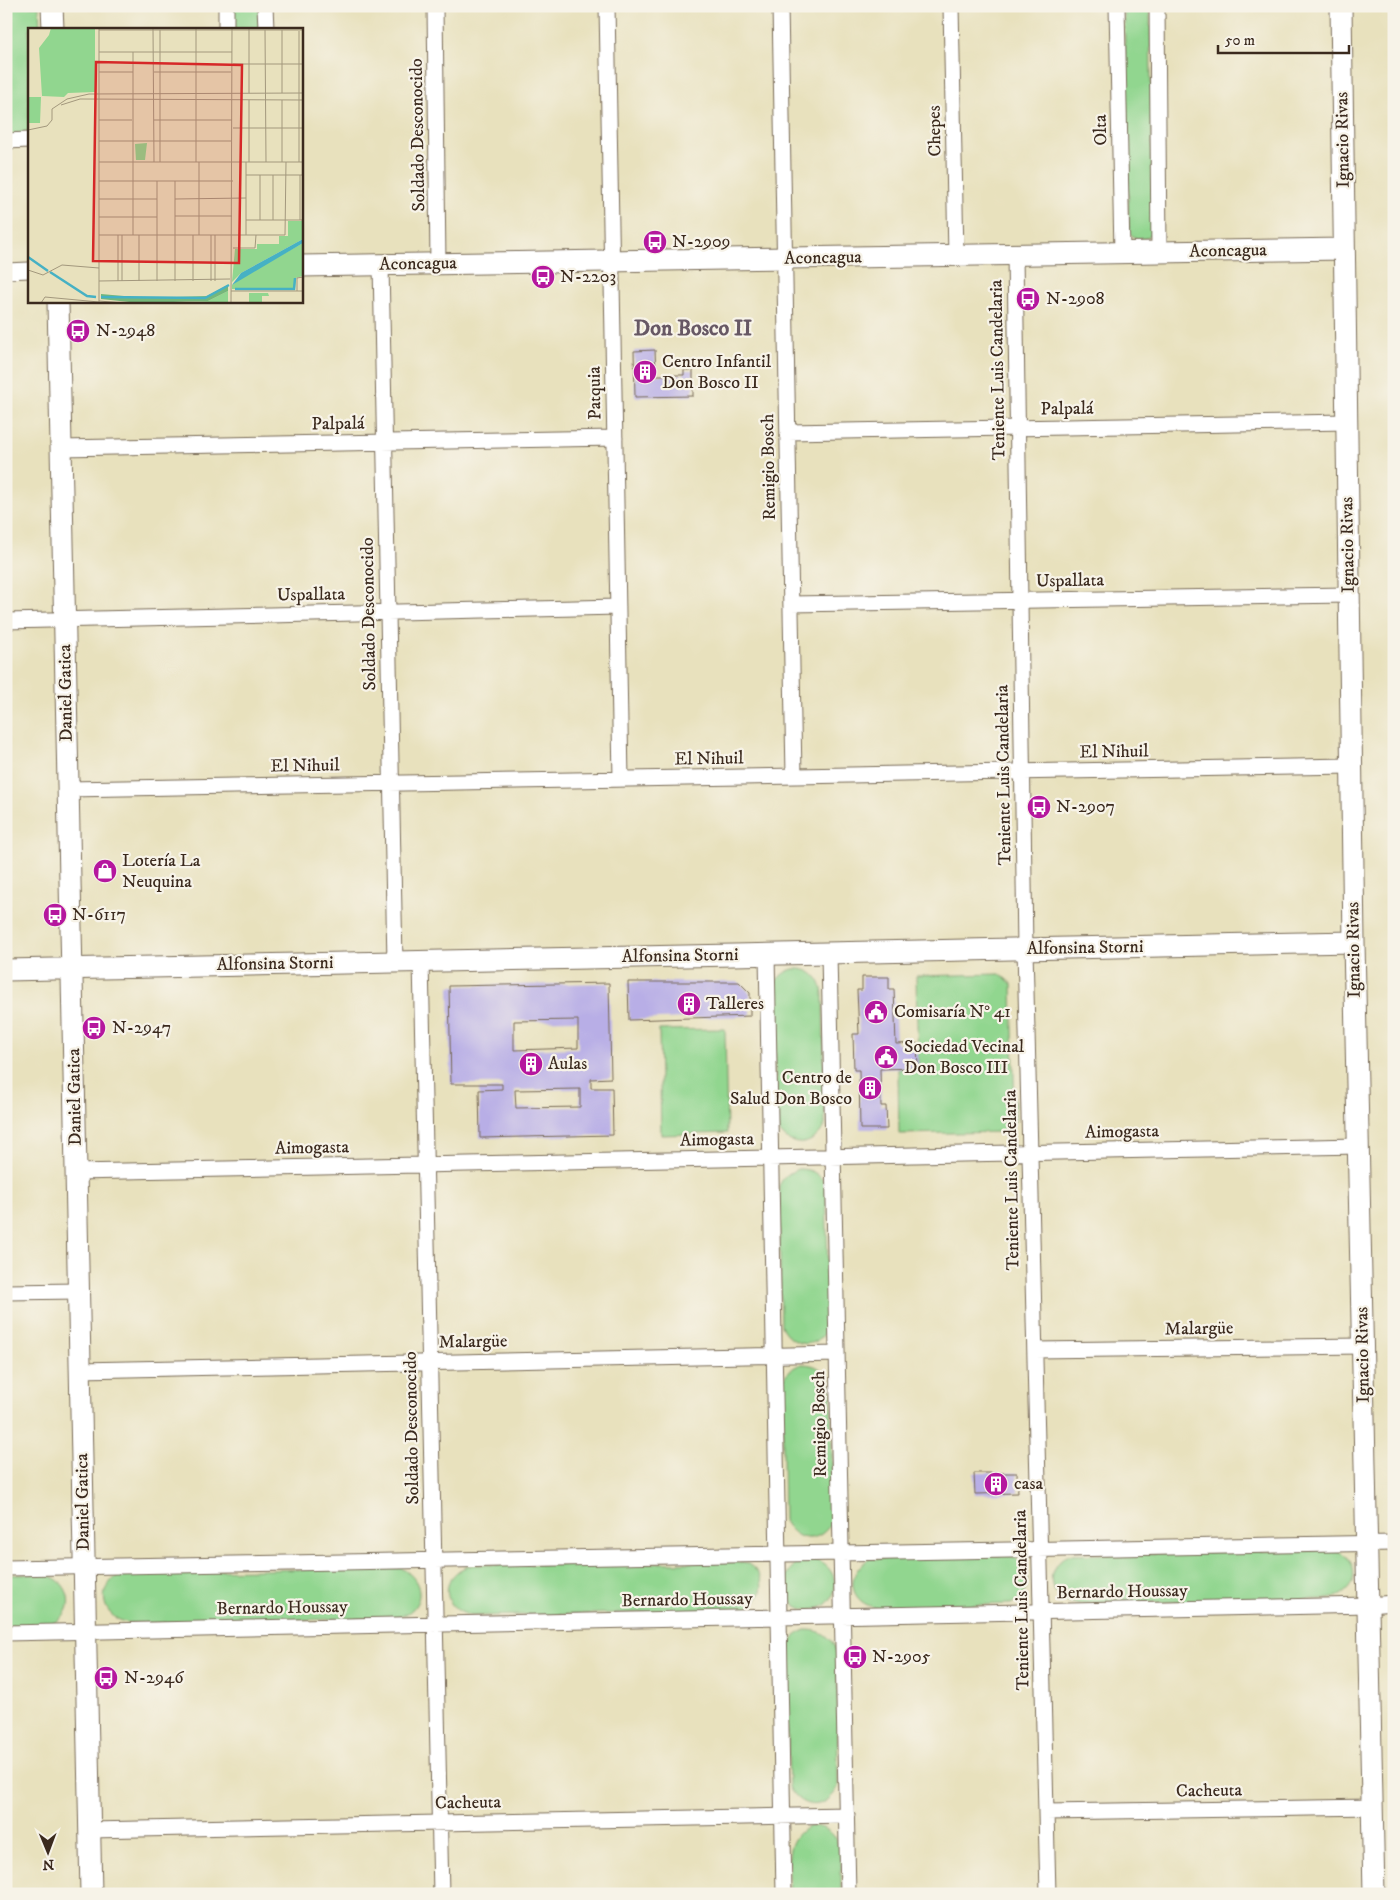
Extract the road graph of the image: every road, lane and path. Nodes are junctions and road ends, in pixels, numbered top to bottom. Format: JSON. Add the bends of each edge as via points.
{"nodes":[{"id":1,"x":52,"y":6,"type":"edge"},
{"id":2,"x":226,"y":6,"type":"edge"},
{"id":3,"x":265,"y":6,"type":"edge"},
{"id":4,"x":434,"y":6,"type":"edge"},
{"id":5,"x":607,"y":6,"type":"edge"},
{"id":6,"x":780,"y":6,"type":"edge"},
{"id":7,"x":951,"y":6,"type":"edge"},
{"id":8,"x":1117,"y":6,"type":"edge"},
{"id":9,"x":1157,"y":6,"type":"edge"},
{"id":10,"x":1341,"y":6,"type":"edge"},
{"id":11,"x":53,"y":28,"type":"edge"},
{"id":12,"x":226,"y":28,"type":"edge"},
{"id":13,"x":266,"y":28,"type":"edge"},
{"id":14,"x":28,"y":140,"type":"edge"},
{"id":15,"x":6,"y":141,"type":"edge"},
{"id":16,"x":1344,"y":249,"type":"junction"},
{"id":17,"x":1159,"y":252,"type":"junction"},
{"id":18,"x":1122,"y":253,"type":"junction"},
{"id":19,"x":1016,"y":254,"type":"junction"},
{"id":20,"x":956,"y":256,"type":"junction"},
{"id":21,"x":784,"y":258,"type":"junction"},
{"id":22,"x":611,"y":261,"type":"junction"},
{"id":23,"x":438,"y":264,"type":"junction"},
{"id":24,"x":381,"y":265,"type":"junction"},
{"id":25,"x":302,"y":266,"type":"edge"},
{"id":26,"x":28,"y":270,"type":"edge"},
{"id":27,"x":6,"y":271,"type":"edge"},
{"id":28,"x":58,"y":302,"type":"edge"},
{"id":29,"x":1347,"y":422,"type":"junction"},
{"id":30,"x":1018,"y":428,"type":"junction"},
{"id":31,"x":788,"y":432,"type":"junction"},
{"id":32,"x":615,"y":438,"type":"junction"},
{"id":33,"x":384,"y":442,"type":"junction"},
{"id":34,"x":61,"y":448,"type":"junction"},
{"id":35,"x":1349,"y":595,"type":"junction"},
{"id":36,"x":1020,"y":600,"type":"junction"},
{"id":37,"x":791,"y":604,"type":"junction"},
{"id":38,"x":618,"y":607,"type":"junction"},
{"id":39,"x":388,"y":612,"type":"junction"},
{"id":40,"x":64,"y":619,"type":"junction"},
{"id":41,"x":6,"y":620,"type":"edge"},
{"id":42,"x":1352,"y":766,"type":"junction"},
{"id":43,"x":1023,"y":772,"type":"junction"},
{"id":44,"x":794,"y":776,"type":"junction"},
{"id":45,"x":621,"y":779,"type":"junction"},
{"id":46,"x":391,"y":783,"type":"junction"},
{"id":47,"x":68,"y":789,"type":"junction"},
{"id":48,"x":1354,"y":942,"type":"junction"},
{"id":49,"x":1025,"y":949,"type":"junction"},
{"id":50,"x":829,"y":953,"type":"junction"},
{"id":51,"x":767,"y":954,"type":"junction"},
{"id":52,"x":421,"y":961,"type":"junction"},
{"id":53,"x":395,"y":962,"type":"junction"},
{"id":54,"x":72,"y":968,"type":"junction"},
{"id":55,"x":6,"y":970,"type":"edge"},
{"id":56,"x":1358,"y":1146,"type":"junction"},
{"id":57,"x":1030,"y":1152,"type":"junction"},
{"id":58,"x":833,"y":1156,"type":"junction"},
{"id":59,"x":771,"y":1158,"type":"junction"},
{"id":60,"x":426,"y":1165,"type":"junction"},
{"id":61,"x":76,"y":1172,"type":"junction"},
{"id":62,"x":79,"y":1291,"type":"junction"},
{"id":63,"x":6,"y":1292,"type":"edge"},
{"id":64,"x":1362,"y":1346,"type":"junction"},
{"id":65,"x":1035,"y":1350,"type":"junction"},
{"id":66,"x":837,"y":1354,"type":"junction"},
{"id":67,"x":774,"y":1355,"type":"junction"},
{"id":68,"x":430,"y":1362,"type":"junction"},
{"id":69,"x":80,"y":1370,"type":"junction"},
{"id":70,"x":1367,"y":1542,"type":"junction"},
{"id":71,"x":1394,"y":1543,"type":"edge"},
{"id":72,"x":1040,"y":1548,"type":"junction"},
{"id":73,"x":841,"y":1552,"type":"junction"},
{"id":74,"x":778,"y":1553,"type":"junction"},
{"id":75,"x":434,"y":1560,"type":"junction"},
{"id":76,"x":84,"y":1566,"type":"junction"},
{"id":77,"x":6,"y":1568,"type":"edge"},
{"id":78,"x":1394,"y":1603,"type":"edge"},
{"id":79,"x":1368,"y":1605,"type":"junction"},
{"id":80,"x":1042,"y":1612,"type":"junction"},
{"id":81,"x":843,"y":1616,"type":"junction"},
{"id":82,"x":779,"y":1617,"type":"junction"},
{"id":83,"x":435,"y":1624,"type":"junction"},
{"id":84,"x":86,"y":1631,"type":"junction"},
{"id":85,"x":6,"y":1633,"type":"edge"},
{"id":86,"x":1372,"y":1807,"type":"junction"},
{"id":87,"x":1046,"y":1812,"type":"junction"},
{"id":88,"x":847,"y":1815,"type":"junction"},
{"id":89,"x":783,"y":1816,"type":"junction"},
{"id":90,"x":439,"y":1823,"type":"junction"},
{"id":91,"x":90,"y":1830,"type":"junction"},
{"id":92,"x":91,"y":1894,"type":"edge"},
{"id":93,"x":440,"y":1894,"type":"edge"},
{"id":94,"x":784,"y":1894,"type":"edge"},
{"id":95,"x":848,"y":1894,"type":"edge"},
{"id":96,"x":1048,"y":1894,"type":"edge"},
{"id":97,"x":1374,"y":1894,"type":"edge"}],
"edges":[{"from":1,"to":11,"type":"main road"},
{"from":2,"to":12,"type":"street"},
{"from":3,"to":13,"type":"street"},
{"from":4,"to":23,"type":"street","name":"Soldado Desconocido"},
{"from":5,"to":22,"type":"street","name":"Patquia"},
{"from":6,"to":21,"type":"street","name":"Remigio Bosch"},
{"from":7,"to":20,"type":"street","name":"Chepes"},
{"from":8,"to":18,"type":"street","name":"Olta"},
{"from":9,"to":17,"type":"street"},
{"from":10,"to":16,"type":"main road","name":"Ignacio Rivas"},
{"from":14,"to":15,"type":"street"},
{"from":16,"to":17,"type":"main road","name":"Aconcagua"},
{"from":16,"to":29,"type":"main road","name":"Ignacio Rivas"},
{"from":17,"to":18,"type":"main road","name":"Aconcagua"},
{"from":18,"to":19,"type":"main road","name":"Aconcagua"},
{"from":19,"to":20,"type":"main road","name":"Aconcagua"},
{"from":19,"to":30,"type":"street","name":"Teniente Luis Candelaria"},
{"from":20,"to":21,"type":"main road","name":"Aconcagua"},
{"from":21,"to":22,"type":"main road","name":"Aconcagua"},
{"from":21,"to":31,"type":"street","name":"Remigio Bosch"},
{"from":22,"to":23,"type":"main road","name":"Aconcagua"},
{"from":22,"to":32,"type":"street","name":"Patquia"},
{"from":23,"to":24,"type":"main road","name":"Aconcagua"},
{"from":24,"to":25,"type":"main road","name":"Aconcagua"},
{"from":24,"to":33,"type":"street","name":"Soldado Desconocido"},
{"from":26,"to":27,"type":"street"},
{"from":28,"to":34,"type":"main road","name":"Daniel Gatica"},
{"from":29,"to":30,"type":"street","name":"Palpalá"},
{"from":29,"to":35,"type":"main road","name":"Ignacio Rivas"},
{"from":30,"to":31,"type":"street","name":"Palpalá"},
{"from":30,"to":36,"type":"street","name":"Teniente Luis Candelaria"},
{"from":31,"to":37,"type":"street","name":"Remigio Bosch"},
{"from":32,"to":33,"type":"street","name":"Palpalá"},
{"from":32,"to":38,"type":"street","name":"Patquia"},
{"from":33,"to":34,"type":"street","name":"Palpalá"},
{"from":33,"to":39,"type":"street","name":"Soldado Desconocido"},
{"from":34,"to":40,"type":"main road","name":"Daniel Gatica"},
{"from":35,"to":36,"type":"street","name":"Uspallata"},
{"from":35,"to":42,"type":"main road","name":"Ignacio Rivas"},
{"from":36,"to":37,"type":"street","name":"Uspallata"},
{"from":36,"to":43,"type":"street","name":"Teniente Luis Candelaria"},
{"from":37,"to":44,"type":"street","name":"Remigio Bosch"},
{"from":38,"to":39,"type":"street","name":"Uspallata"},
{"from":38,"to":45,"type":"street","name":"Patquia"},
{"from":39,"to":40,"type":"street","name":"Uspallata"},
{"from":39,"to":46,"type":"street","name":"Soldado Desconocido"},
{"from":40,"to":41,"type":"street","name":"Uspallata"},
{"from":40,"to":47,"type":"main road","name":"Daniel Gatica"},
{"from":42,"to":43,"type":"street","name":"El Nihuil"},
{"from":42,"to":48,"type":"main road","name":"Ignacio Rivas"},
{"from":43,"to":44,"type":"street","name":"El Nihuil"},
{"from":43,"to":49,"type":"street","name":"Teniente Luis Candelaria"},
{"from":44,"to":45,"type":"street","name":"El Nihuil"},
{"from":45,"to":46,"type":"street","name":"El Nihuil"},
{"from":46,"to":47,"type":"street","name":"El Nihuil"},
{"from":46,"to":53,"type":"street","name":"Soldado Desconocido"},
{"from":47,"to":54,"type":"main road","name":"Daniel Gatica"},
{"from":48,"to":49,"type":"main road","name":"Alfonsina Storni"},
{"from":48,"to":56,"type":"main road","name":"Ignacio Rivas"},
{"from":49,"to":50,"type":"main road","name":"Alfonsina Storni"},
{"from":49,"to":57,"type":"street","name":"Teniente Luis Candelaria"},
{"from":50,"to":51,"type":"main road","name":"Alfonsina Storni"},
{"from":50,"to":58,"type":"street","name":"Remigio Bosch"},
{"from":51,"to":52,"type":"main road","name":"Alfonsina Storni"},
{"from":51,"to":59,"type":"street"},
{"from":52,"to":53,"type":"main road","name":"Alfonsina Storni"},
{"from":52,"to":60,"type":"street","name":"Soldado Desconocido"},
{"from":53,"to":54,"type":"main road","name":"Alfonsina Storni"},
{"from":54,"to":55,"type":"main road","name":"Alfonsina Storni"},
{"from":54,"to":61,"type":"main road","name":"Daniel Gatica"},
{"from":56,"to":57,"type":"street","name":"Aimogasta"},
{"from":56,"to":64,"type":"main road","name":"Ignacio Rivas"},
{"from":57,"to":58,"type":"street","name":"Aimogasta"},
{"from":57,"to":65,"type":"street","name":"Teniente Luis Candelaria"},
{"from":58,"to":59,"type":"street","name":"Aimogasta"},
{"from":58,"to":66,"type":"street","name":"Remigio Bosch"},
{"from":59,"to":60,"type":"street","name":"Aimogasta"},
{"from":59,"to":67,"type":"street"},
{"from":60,"to":61,"type":"street","name":"Aimogasta"},
{"from":60,"to":68,"type":"street","name":"Soldado Desconocido"},
{"from":61,"to":62,"type":"main road","name":"Daniel Gatica"},
{"from":62,"to":63,"type":"street"},
{"from":62,"to":69,"type":"main road","name":"Daniel Gatica"},
{"from":64,"to":65,"type":"street","name":"Malargüe"},
{"from":64,"to":70,"type":"main road","name":"Ignacio Rivas"},
{"from":65,"to":72,"type":"street","name":"Teniente Luis Candelaria"},
{"from":66,"to":67,"type":"street","name":"Malargüe"},
{"from":66,"to":73,"type":"street","name":"Remigio Bosch"},
{"from":67,"to":68,"type":"street","name":"Malargüe"},
{"from":67,"to":74,"type":"street"},
{"from":68,"to":69,"type":"street","name":"Malargüe"},
{"from":68,"to":75,"type":"street","name":"Soldado Desconocido"},
{"from":69,"to":76,"type":"main road","name":"Daniel Gatica"},
{"from":70,"to":71,"type":"street"},
{"from":70,"to":72,"type":"street"},
{"from":70,"to":79,"type":"main road","name":"Ignacio Rivas"},
{"from":72,"to":73,"type":"street"},
{"from":72,"to":80,"type":"street","name":"Teniente Luis Candelaria"},
{"from":73,"to":74,"type":"street"},
{"from":73,"to":81,"type":"street","name":"Remigio Bosch"},
{"from":74,"to":75,"type":"street"},
{"from":74,"to":82,"type":"street"},
{"from":75,"to":76,"type":"street"},
{"from":75,"to":83,"type":"street","name":"Soldado Desconocido"},
{"from":76,"to":77,"type":"street"},
{"from":76,"to":84,"type":"main road","name":"Daniel Gatica"},
{"from":78,"to":79,"type":"street","name":"Bernardo Houssay"},
{"from":79,"to":80,"type":"street","name":"Bernardo Houssay"},
{"from":79,"to":86,"type":"main road","name":"Ignacio Rivas"},
{"from":80,"to":81,"type":"street","name":"Bernardo Houssay"},
{"from":80,"to":87,"type":"street","name":"Teniente Luis Candelaria"},
{"from":81,"to":82,"type":"street","name":"Bernardo Houssay"},
{"from":81,"to":88,"type":"street","name":"Remigio Bosch"},
{"from":82,"to":83,"type":"street","name":"Bernardo Houssay"},
{"from":82,"to":89,"type":"street"},
{"from":83,"to":84,"type":"street","name":"Bernardo Houssay"},
{"from":83,"to":90,"type":"street","name":"Soldado Desconocido"},
{"from":84,"to":85,"type":"street","name":"Bernardo Houssay"},
{"from":84,"to":91,"type":"main road","name":"Daniel Gatica"},
{"from":86,"to":87,"type":"street","name":"Cacheuta"},
{"from":86,"to":97,"type":"main road","name":"Ignacio Rivas"},
{"from":87,"to":96,"type":"street","name":"Teniente Luis Candelaria"},
{"from":88,"to":89,"type":"street","name":"Cacheuta"},
{"from":88,"to":95,"type":"street","name":"Remigio Bosch"},
{"from":89,"to":90,"type":"street","name":"Cacheuta"},
{"from":89,"to":94,"type":"street"},
{"from":90,"to":91,"type":"street","name":"Cacheuta"},
{"from":90,"to":93,"type":"street","name":"Soldado Desconocido"},
{"from":91,"to":92,"type":"main road","name":"Daniel Gatica"}]}
